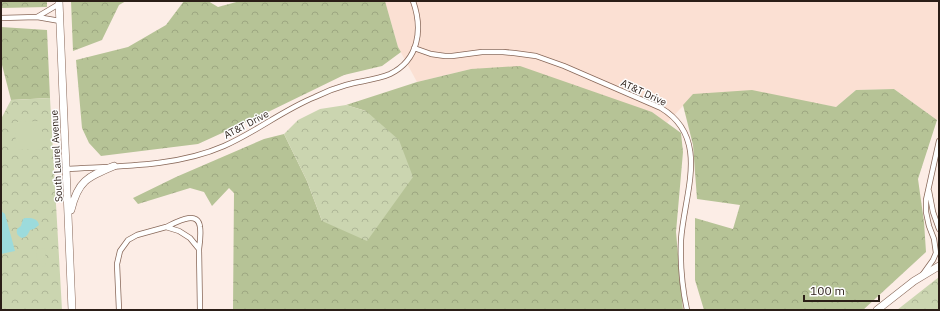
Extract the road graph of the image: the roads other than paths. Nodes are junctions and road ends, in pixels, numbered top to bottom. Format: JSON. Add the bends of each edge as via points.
{"nodes":[{"id":1,"x":413,"y":1,"type":"edge"},
{"id":2,"x":59,"y":2,"type":"edge"},
{"id":3,"x":37,"y":16,"type":"junction"},
{"id":4,"x":1,"y":18,"type":"edge"},
{"id":5,"x":60,"y":21,"type":"junction"},
{"id":6,"x":414,"y":48,"type":"junction"},
{"id":7,"x":939,"y":141,"type":"edge"},
{"id":8,"x":114,"y":166,"type":"junction"},
{"id":9,"x":67,"y":169,"type":"junction"},
{"id":10,"x":928,"y":188,"type":"junction"},
{"id":11,"x":69,"y":220,"type":"junction"},
{"id":12,"x":166,"y":227,"type":"junction"},
{"id":13,"x":939,"y":229,"type":"edge"},
{"id":14,"x":934,"y":239,"type":"junction"},
{"id":15,"x":199,"y":250,"type":"junction"},
{"id":16,"x":939,"y":251,"type":"edge"},
{"id":17,"x":939,"y":266,"type":"edge"},
{"id":18,"x":921,"y":276,"type":"junction"},
{"id":19,"x":72,"y":310,"type":"edge"},
{"id":20,"x":119,"y":310,"type":"edge"},
{"id":21,"x":200,"y":310,"type":"edge"},
{"id":22,"x":687,"y":310,"type":"edge"},
{"id":23,"x":876,"y":310,"type":"edge"}],
"edges":[{"from":1,"to":6,"type":"street","name":"AT&T Drive","via":[[418,21],[418,35]]},
{"from":2,"to":3,"type":"street"},
{"from":2,"to":5,"type":"main road","name":"South Laurel Avenue"},
{"from":3,"to":4,"type":"street"},
{"from":3,"to":5,"type":"street"},
{"from":5,"to":9,"type":"main road","name":"South Laurel Avenue"},
{"from":6,"to":8,"type":"street","name":"AT&T Drive","via":[[405,63],[395,71],[315,96],[223,146],[168,162]]},
{"from":6,"to":22,"type":"street","name":"AT&T Drive","via":[[444,56],[503,52],[541,58],[660,108],[677,120],[687,138],[691,162],[681,241],[682,277]]},
{"from":7,"to":10,"type":"street"},
{"from":8,"to":9,"type":"street","name":"AT&T Drive"},
{"from":8,"to":11,"type":"main road","via":[[91,177],[80,186],[73,201]]},
{"from":9,"to":11,"type":"main road","name":"South Laurel Avenue"},
{"from":10,"to":13,"type":"street"},
{"from":10,"to":14,"type":"street","via":[[926,212]]},
{"from":11,"to":19,"type":"main road","name":"South Laurel Avenue"},
{"from":12,"to":15,"type":"street","via":[[190,238]]},
{"from":12,"to":15,"type":"street","via":[[186,219],[197,220],[201,228]]},
{"from":12,"to":20,"type":"street","via":[[128,240],[120,251],[117,264]]},
{"from":14,"to":16,"type":"street"},
{"from":14,"to":18,"type":"street","via":[[935,255]]},
{"from":15,"to":21,"type":"street"},
{"from":17,"to":18,"type":"main road"},
{"from":18,"to":23,"type":"main road"}]}
